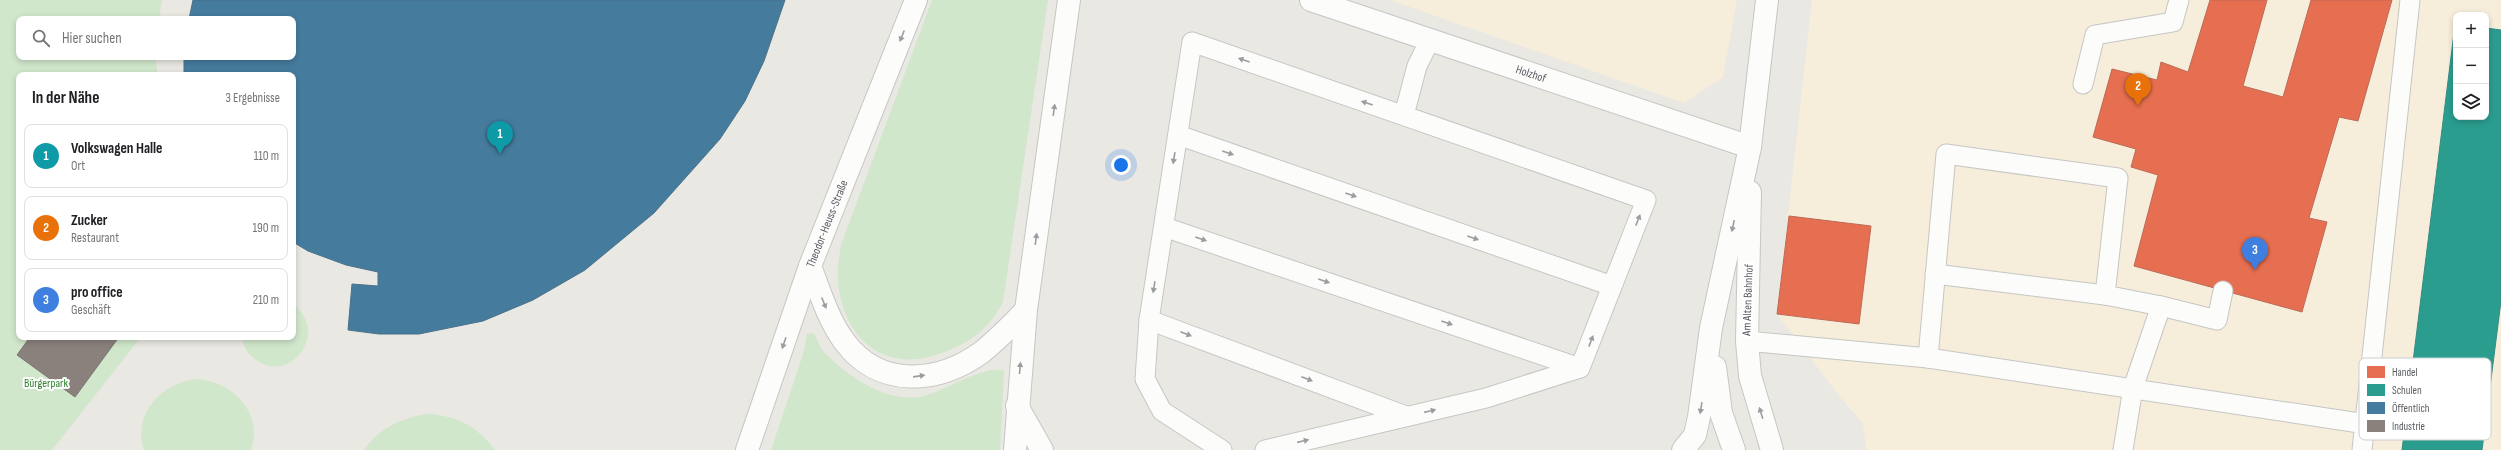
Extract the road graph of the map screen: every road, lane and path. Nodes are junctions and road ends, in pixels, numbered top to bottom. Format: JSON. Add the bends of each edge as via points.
{"nodes":[{"id":1,"x":916,"y":0,"type":"edge"},
{"id":2,"x":1069,"y":0,"type":"edge"},
{"id":3,"x":1311,"y":0,"type":"edge"},
{"id":4,"x":1767,"y":0,"type":"edge"},
{"id":5,"x":2179,"y":0,"type":"edge"},
{"id":6,"x":2410,"y":0,"type":"edge"},
{"id":7,"x":1430,"y":40,"type":"junction"},
{"id":8,"x":2082,"y":84,"type":"dead end"},
{"id":9,"x":1404,"y":116,"type":"junction"},
{"id":10,"x":1178,"y":136,"type":"junction"},
{"id":11,"x":1750,"y":147,"type":"junction"},
{"id":12,"x":1164,"y":227,"type":"junction"},
{"id":13,"x":810,"y":266,"type":"junction"},
{"id":14,"x":1935,"y":274,"type":"junction"},
{"id":15,"x":1612,"y":286,"type":"junction"},
{"id":16,"x":2223,"y":291,"type":"dead end"},
{"id":17,"x":2105,"y":296,"type":"junction"},
{"id":18,"x":2161,"y":306,"type":"junction"},
{"id":19,"x":1026,"y":310,"type":"junction"},
{"id":20,"x":1149,"y":320,"type":"junction"},
{"id":21,"x":1711,"y":328,"type":"junction"},
{"id":22,"x":1747,"y":341,"type":"junction"},
{"id":23,"x":1928,"y":358,"type":"junction"},
{"id":24,"x":2373,"y":358,"type":"edge"},
{"id":25,"x":1580,"y":368,"type":"junction"},
{"id":26,"x":2132,"y":388,"type":"junction"},
{"id":27,"x":1017,"y":406,"type":"junction"},
{"id":28,"x":1406,"y":416,"type":"junction"},
{"id":29,"x":2359,"y":423,"type":"edge"},
{"id":30,"x":2364,"y":440,"type":"edge"},
{"id":31,"x":747,"y":450,"type":"edge"},
{"id":32,"x":1015,"y":450,"type":"edge"},
{"id":33,"x":1042,"y":450,"type":"edge"},
{"id":34,"x":1222,"y":450,"type":"edge"},
{"id":35,"x":1265,"y":450,"type":"edge"},
{"id":36,"x":1683,"y":450,"type":"edge"},
{"id":37,"x":1734,"y":450,"type":"edge"},
{"id":38,"x":1772,"y":450,"type":"edge"},
{"id":39,"x":2123,"y":450,"type":"edge"},
{"id":40,"x":2362,"y":450,"type":"edge"}],
"edges":[{"from":1,"to":13,"type":"street","name":"Theodor-Heuss-Straße","one_way":true},
{"from":19,"to":2,"type":"street","one_way":true},
{"from":3,"to":7,"type":"street","name":"Holzhof"},
{"from":4,"to":11,"type":"street","name":"Am Alten Bahnhof"},
{"from":5,"to":8,"type":"lane","via":[[2173,22],[2095,35]]},
{"from":6,"to":24,"type":"lane"},
{"from":7,"to":9,"type":"lane","via":[[1417,66]]},
{"from":7,"to":11,"type":"street","name":"Holzhof"},
{"from":9,"to":10,"type":"lane","one_way":true,"via":[[1192,42]]},
{"from":15,"to":9,"type":"lane","one_way":true,"via":[[1646,200]]},
{"from":10,"to":12,"type":"lane","one_way":true},
{"from":10,"to":15,"type":"lane","one_way":true},
{"from":11,"to":21,"type":"street","name":"Am Alten Bahnhof","one_way":true},
{"from":11,"to":22,"type":"street","name":"Am Alten Bahnhof"},
{"from":12,"to":20,"type":"lane","one_way":true},
{"from":12,"to":25,"type":"lane","one_way":true},
{"from":13,"to":19,"type":"street","one_way":true,"via":[[830,317],[844,341],[870,365],[900,377],[917,377],[956,367],[981,352]]},
{"from":13,"to":31,"type":"street","name":"Theodor-Heuss-Straße","one_way":true},
{"from":14,"to":17,"type":"lane"},
{"from":14,"to":17,"type":"lane","via":[[1946,154],[2118,178]]},
{"from":14,"to":23,"type":"lane"},
{"from":25,"to":15,"type":"lane","one_way":true},
{"from":16,"to":18,"type":"lane","via":[[2217,320]]},
{"from":17,"to":18,"type":"lane"},
{"from":18,"to":26,"type":"lane"},
{"from":27,"to":19,"type":"street","one_way":true},
{"from":20,"to":28,"type":"lane","one_way":true},
{"from":20,"to":34,"type":"lane","via":[[1145,379],[1162,411]]},
{"from":21,"to":36,"type":"street","name":"Am Alten Bahnhof","one_way":true,"via":[[1700,417],[1694,435]]},
{"from":21,"to":37,"type":"street","name":"Am Alten Bahnhof","via":[[1721,413]]},
{"from":22,"to":23,"type":"lane"},
{"from":38,"to":22,"type":"street","name":"Am Alten Bahnhof","one_way":true,"via":[[1750,376]]},
{"from":23,"to":26,"type":"lane"},
{"from":28,"to":25,"type":"lane","one_way":true,"via":[[1486,398]]},
{"from":26,"to":29,"type":"lane"},
{"from":26,"to":39,"type":"lane"},
{"from":27,"to":32,"type":"street"},
{"from":27,"to":33,"type":"street"},
{"from":35,"to":28,"type":"lane","one_way":true},
{"from":30,"to":40,"type":"lane"}]}
